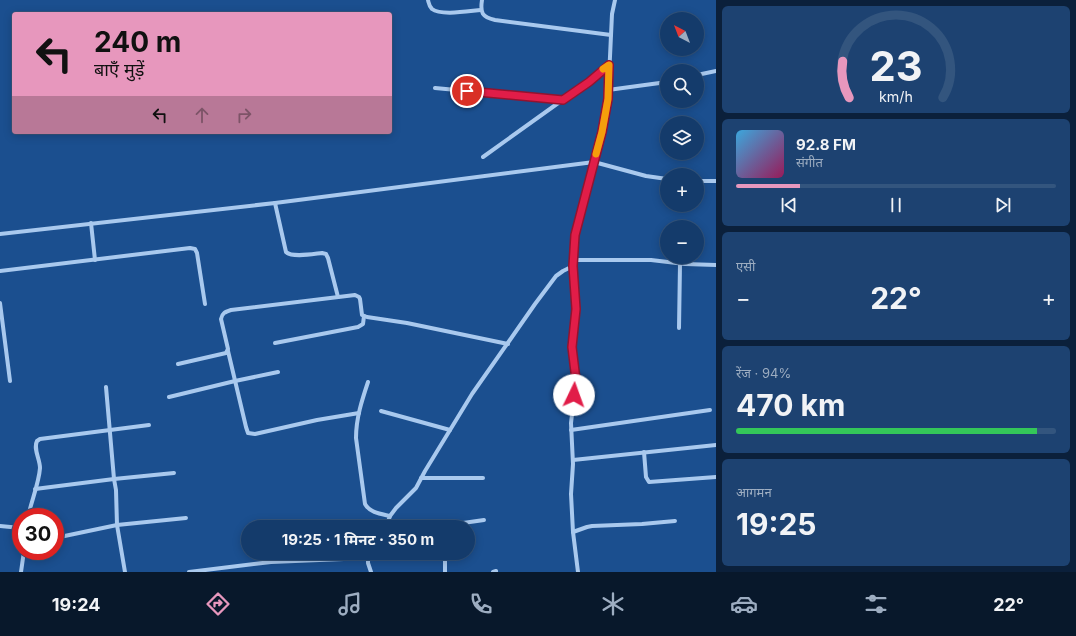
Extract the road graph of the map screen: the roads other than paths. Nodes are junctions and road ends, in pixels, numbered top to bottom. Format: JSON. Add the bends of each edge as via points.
{"nodes":[{"id":1,"x":428,"y":0,"type":"edge"},
{"id":2,"x":482,"y":0,"type":"edge"},
{"id":3,"x":615,"y":0,"type":"edge"},
{"id":4,"x":481,"y":10,"type":"junction"},
{"id":5,"x":611,"y":35,"type":"junction"},
{"id":6,"x":609,"y":65,"type":"junction"},
{"id":7,"x":716,"y":71,"type":"edge"},
{"id":8,"x":704,"y":74,"type":"edge"},
{"id":9,"x":660,"y":83,"type":"edge"},
{"id":10,"x":435,"y":88,"type":"dead end"},
{"id":11,"x":608,"y":90,"type":"junction"},
{"id":12,"x":563,"y":100,"type":"junction"},
{"id":13,"x":483,"y":157,"type":"dead end"},
{"id":14,"x":594,"y":162,"type":"junction"},
{"id":15,"x":660,"y":178,"type":"edge"},
{"id":16,"x":704,"y":181,"type":"edge"},
{"id":17,"x":716,"y":181,"type":"edge"},
{"id":18,"x":275,"y":203,"type":"junction"},
{"id":19,"x":91,"y":224,"type":"junction"},
{"id":20,"x":0,"y":234,"type":"edge"},
{"id":21,"x":95,"y":260,"type":"junction"},
{"id":22,"x":574,"y":260,"type":"junction"},
{"id":23,"x":660,"y":261,"type":"edge"},
{"id":24,"x":680,"y":264,"type":"joint"},
{"id":25,"x":716,"y":265,"type":"edge"},
{"id":26,"x":573,"y":266,"type":"junction"},
{"id":27,"x":0,"y":271,"type":"edge"},
{"id":28,"x":338,"y":297,"type":"junction"},
{"id":29,"x":0,"y":302,"type":"edge"},
{"id":30,"x":205,"y":304,"type":"dead end"},
{"id":31,"x":364,"y":316,"type":"junction"},
{"id":32,"x":679,"y":328,"type":"dead end"},
{"id":33,"x":275,"y":343,"type":"dead end"},
{"id":34,"x":508,"y":344,"type":"junction"},
{"id":35,"x":228,"y":351,"type":"junction"},
{"id":36,"x":178,"y":364,"type":"dead end"},
{"id":37,"x":278,"y":372,"type":"dead end"},
{"id":38,"x":10,"y":381,"type":"dead end"},
{"id":39,"x":235,"y":381,"type":"junction"},
{"id":40,"x":368,"y":382,"type":"dead end"},
{"id":41,"x":106,"y":387,"type":"dead end"},
{"id":42,"x":169,"y":397,"type":"dead end"},
{"id":43,"x":710,"y":410,"type":"dead end"},
{"id":44,"x":380,"y":411,"type":"dead end"},
{"id":45,"x":359,"y":413,"type":"junction"},
{"id":46,"x":149,"y":425,"type":"dead end"},
{"id":47,"x":110,"y":430,"type":"junction"},
{"id":48,"x":450,"y":430,"type":"junction"},
{"id":49,"x":571,"y":430,"type":"junction"},
{"id":50,"x":716,"y":445,"type":"edge"},
{"id":51,"x":644,"y":452,"type":"junction"},
{"id":52,"x":573,"y":460,"type":"junction"},
{"id":53,"x":174,"y":473,"type":"dead end"},
{"id":54,"x":716,"y":477,"type":"edge"},
{"id":55,"x":421,"y":478,"type":"junction"},
{"id":56,"x":483,"y":478,"type":"dead end"},
{"id":57,"x":114,"y":479,"type":"junction"},
{"id":58,"x":35,"y":489,"type":"junction"},
{"id":59,"x":30,"y":508,"type":"edge"},
{"id":60,"x":390,"y":516,"type":"junction"},
{"id":61,"x":186,"y":518,"type":"dead end"},
{"id":62,"x":389,"y":520,"type":"edge"},
{"id":63,"x":484,"y":520,"type":"dead end"},
{"id":64,"x":475,"y":521,"type":"edge"},
{"id":65,"x":675,"y":521,"type":"dead end"},
{"id":66,"x":117,"y":525,"type":"junction"},
{"id":67,"x":0,"y":526,"type":"edge"},
{"id":68,"x":12,"y":527,"type":"edge"},
{"id":69,"x":573,"y":532,"type":"junction"},
{"id":70,"x":64,"y":536,"type":"edge"},
{"id":71,"x":23,"y":560,"type":"edge"},
{"id":72,"x":320,"y":560,"type":"edge"},
{"id":73,"x":368,"y":560,"type":"edge"},
{"id":74,"x":445,"y":560,"type":"edge"},
{"id":75,"x":21,"y":572,"type":"edge"},
{"id":76,"x":125,"y":572,"type":"edge"},
{"id":77,"x":189,"y":572,"type":"edge"},
{"id":78,"x":371,"y":572,"type":"edge"},
{"id":79,"x":445,"y":572,"type":"edge"},
{"id":80,"x":578,"y":572,"type":"edge"}],
"edges":[{"from":1,"to":4,"type":"street","via":[[429,6],[437,12]]},
{"from":2,"to":4,"type":"street"},
{"from":3,"to":5,"type":"street"},
{"from":4,"to":5,"type":"street","via":[[488,19]]},
{"from":5,"to":6,"type":"street"},
{"from":6,"to":11,"type":"street"},
{"from":6,"to":12,"type":"street"},
{"from":7,"to":8,"type":"street"},
{"from":9,"to":11,"type":"street"},
{"from":10,"to":12,"type":"street"},
{"from":11,"to":14,"type":"street","via":[[602,132]]},
{"from":12,"to":13,"type":"street"},
{"from":14,"to":15,"type":"street"},
{"from":14,"to":18,"type":"street"},
{"from":14,"to":22,"type":"street","via":[[575,235]]},
{"from":16,"to":17,"type":"street"},
{"from":18,"to":19,"type":"street"},
{"from":18,"to":28,"type":"street","via":[[287,254],[326,254]]},
{"from":19,"to":20,"type":"street"},
{"from":19,"to":21,"type":"street"},
{"from":21,"to":27,"type":"street"},
{"from":21,"to":30,"type":"street","via":[[195,249],[198,253]]},
{"from":22,"to":23,"type":"street"},
{"from":22,"to":26,"type":"street"},
{"from":24,"to":25,"type":"street"},
{"from":24,"to":32,"type":"street"},
{"from":26,"to":34,"type":"street","via":[[556,276]]},
{"from":26,"to":49,"type":"street","via":[[576,309],[572,347],[576,380]]},
{"from":28,"to":31,"type":"street","via":[[359,297],[361,313]]},
{"from":28,"to":35,"type":"street","via":[[224,312],[221,319]]},
{"from":29,"to":38,"type":"street"},
{"from":31,"to":33,"type":"street","via":[[363,324],[358,327]]},
{"from":31,"to":34,"type":"street"},
{"from":34,"to":48,"type":"street"},
{"from":35,"to":36,"type":"street","via":[[225,354]]},
{"from":35,"to":39,"type":"street"},
{"from":37,"to":39,"type":"street"},
{"from":39,"to":42,"type":"street"},
{"from":39,"to":45,"type":"street","via":[[246,427],[251,434]]},
{"from":40,"to":45,"type":"street"},
{"from":41,"to":47,"type":"street"},
{"from":43,"to":49,"type":"street"},
{"from":44,"to":48,"type":"street"},
{"from":45,"to":60,"type":"street","via":[[356,438],[365,504],[370,511]]},
{"from":46,"to":47,"type":"street"},
{"from":47,"to":57,"type":"street"},
{"from":47,"to":58,"type":"street","via":[[37,441],[40,467]]},
{"from":48,"to":55,"type":"street"},
{"from":49,"to":52,"type":"street"},
{"from":50,"to":51,"type":"street"},
{"from":51,"to":52,"type":"street"},
{"from":51,"to":54,"type":"street","via":[[646,477],[649,482]]},
{"from":52,"to":69,"type":"street"},
{"from":53,"to":57,"type":"street"},
{"from":55,"to":56,"type":"street"},
{"from":55,"to":60,"type":"street","via":[[416,488]]},
{"from":57,"to":58,"type":"street"},
{"from":57,"to":66,"type":"street"},
{"from":58,"to":59,"type":"street"},
{"from":60,"to":62,"type":"street"},
{"from":61,"to":66,"type":"street"},
{"from":63,"to":64,"type":"street"},
{"from":65,"to":69,"type":"street","via":[[592,526]]},
{"from":66,"to":70,"type":"street"},
{"from":66,"to":76,"type":"street"},
{"from":67,"to":68,"type":"street"},
{"from":69,"to":80,"type":"street"},
{"from":71,"to":75,"type":"street"},
{"from":72,"to":77,"type":"street","via":[[271,562]]},
{"from":73,"to":78,"type":"street"},
{"from":74,"to":79,"type":"street"}]}
